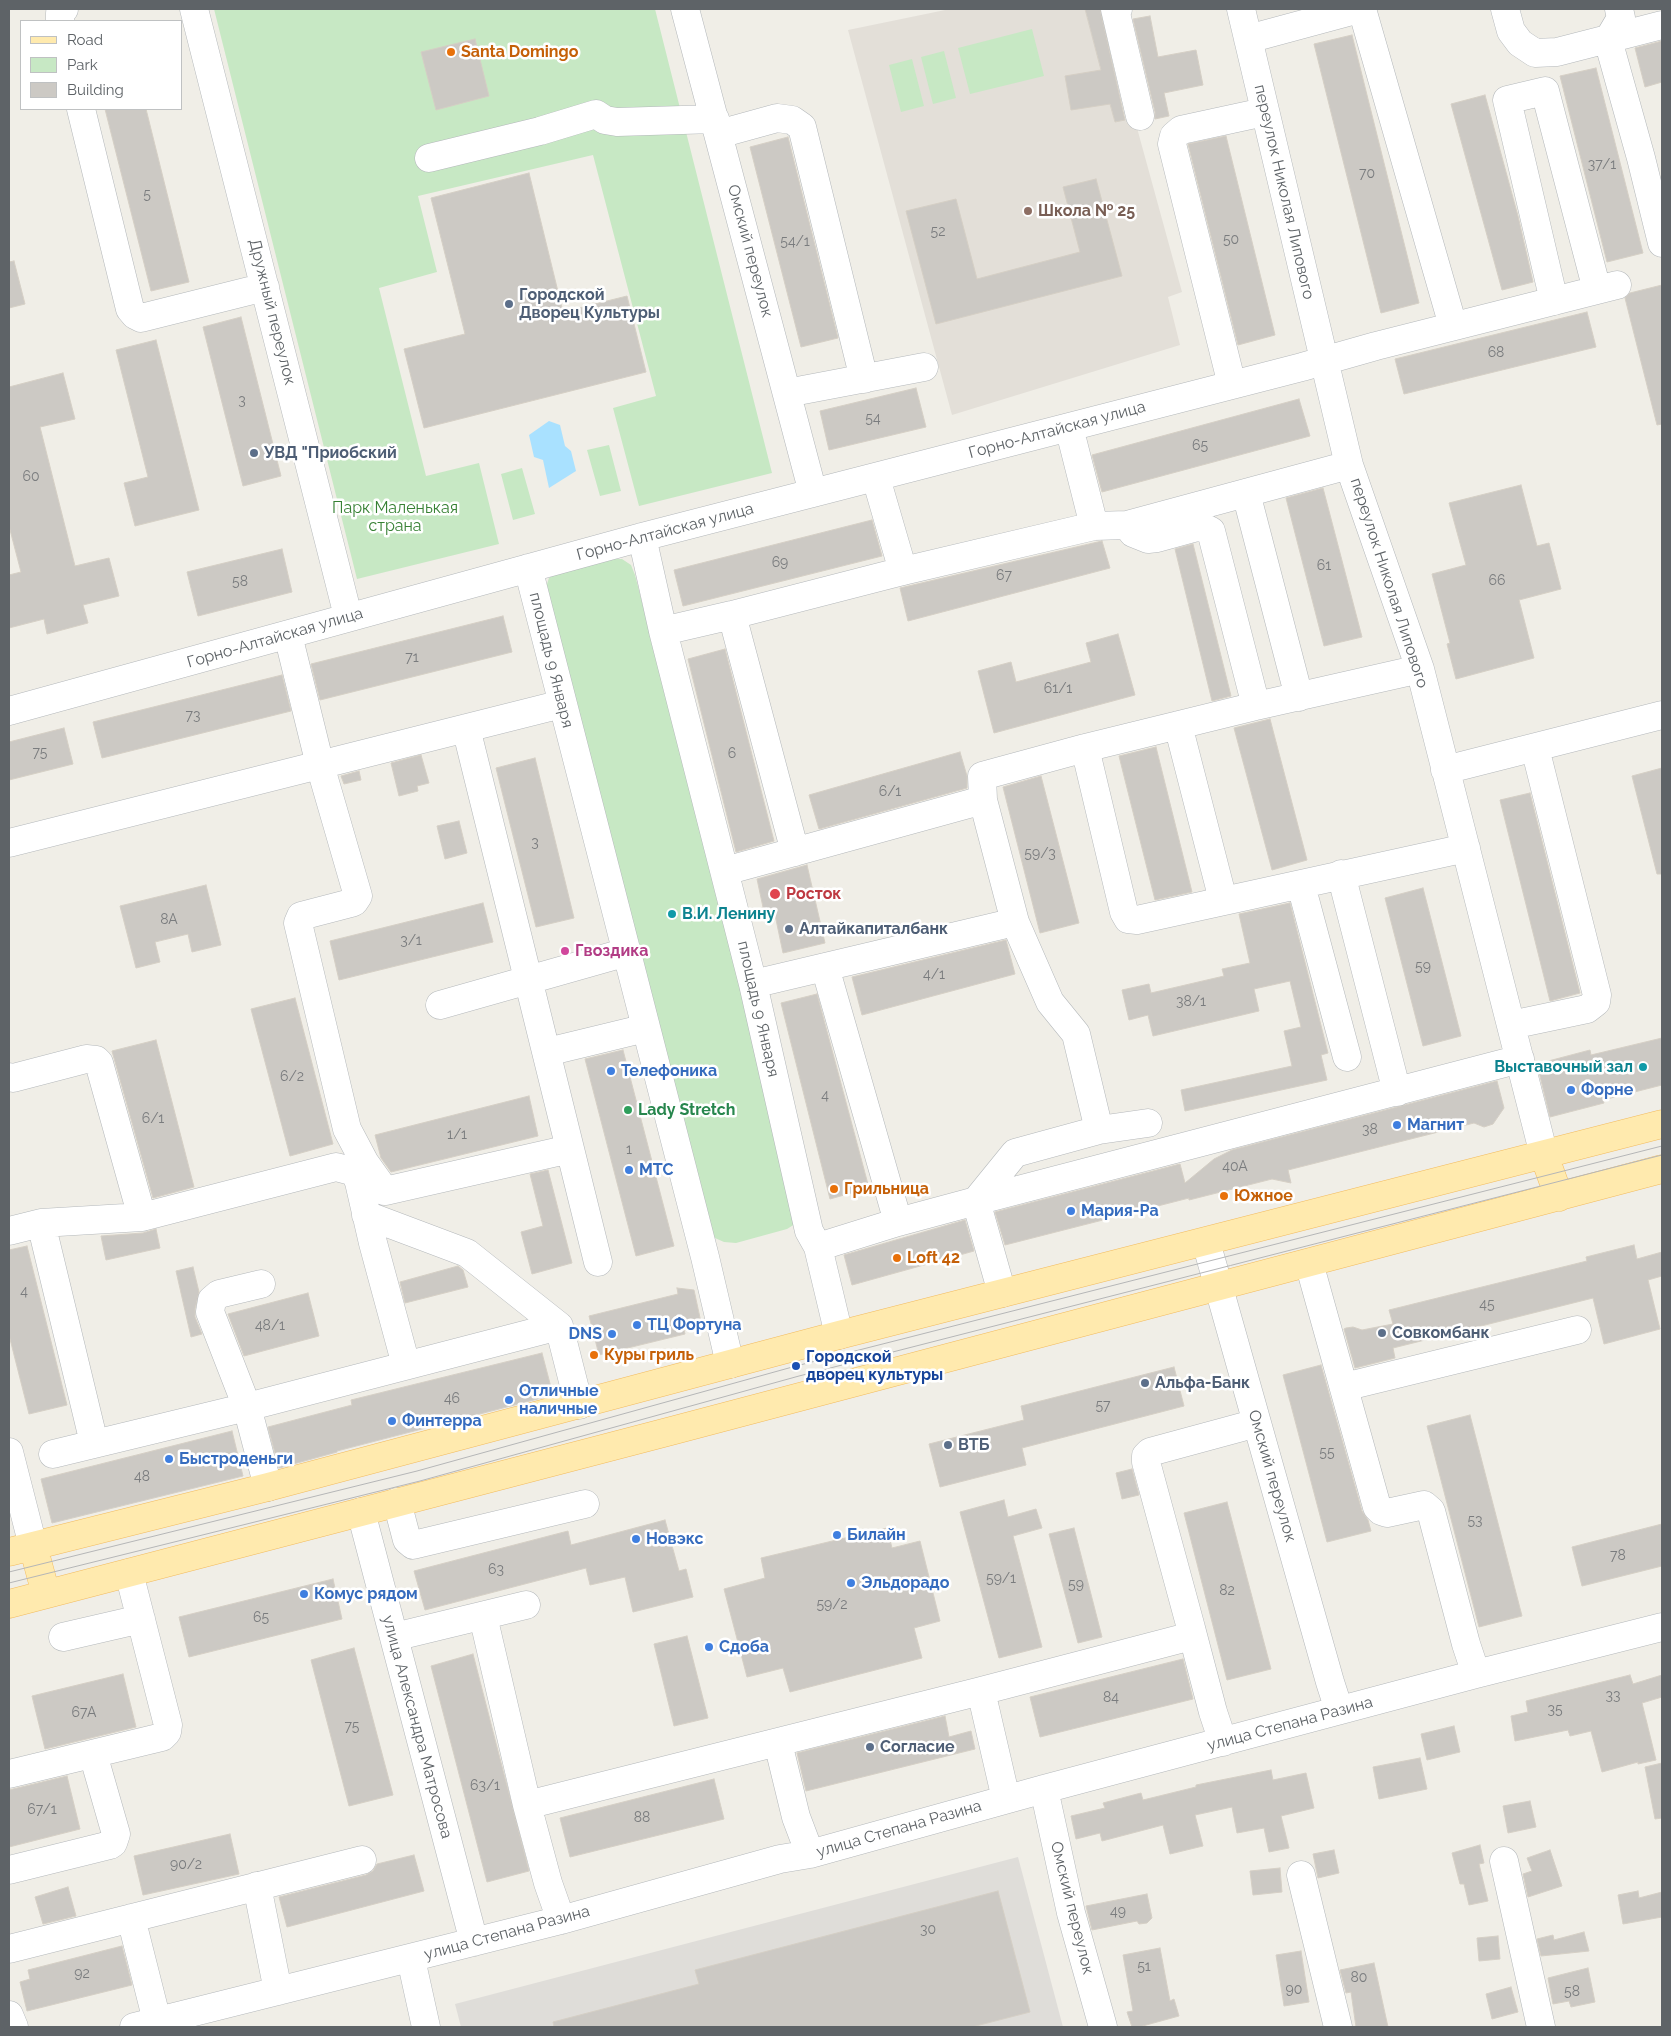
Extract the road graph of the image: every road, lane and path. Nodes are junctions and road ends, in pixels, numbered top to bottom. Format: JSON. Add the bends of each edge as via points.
{"nodes":[{"id":1,"x":64,"y":9,"type":"edge"},
{"id":2,"x":194,"y":9,"type":"edge"},
{"id":3,"x":686,"y":9,"type":"edge"},
{"id":4,"x":1118,"y":9,"type":"edge"},
{"id":5,"x":1241,"y":9,"type":"edge"},
{"id":6,"x":1352,"y":9,"type":"edge"},
{"id":7,"x":1362,"y":9,"type":"edge"},
{"id":8,"x":1505,"y":9,"type":"edge"},
{"id":9,"x":1619,"y":9,"type":"edge"},
{"id":10,"x":60,"y":20,"type":"edge"},
{"id":11,"x":1662,"y":25,"type":"edge"},
{"id":12,"x":1248,"y":39,"type":"junction"},
{"id":13,"x":1608,"y":40,"type":"junction"},
{"id":14,"x":81,"y":110,"type":"edge"},
{"id":15,"x":1264,"y":112,"type":"junction"},
{"id":16,"x":1140,"y":116,"type":"dead end"},
{"id":17,"x":717,"y":126,"type":"junction"},
{"id":18,"x":1652,"y":156,"type":"edge"},
{"id":19,"x":429,"y":158,"type":"dead end"},
{"id":20,"x":1662,"y":243,"type":"edge"},
{"id":21,"x":265,"y":287,"type":"junction"},
{"id":22,"x":1554,"y":301,"type":"junction"},
{"id":23,"x":1452,"y":326,"type":"junction"},
{"id":24,"x":1324,"y":360,"type":"junction"},
{"id":25,"x":924,"y":368,"type":"dead end"},
{"id":26,"x":864,"y":379,"type":"junction"},
{"id":27,"x":1232,"y":384,"type":"junction"},
{"id":28,"x":787,"y":393,"type":"junction"},
{"id":29,"x":1069,"y":427,"type":"junction"},
{"id":30,"x":1349,"y":465,"type":"junction"},
{"id":31,"x":876,"y":478,"type":"junction"},
{"id":32,"x":813,"y":493,"type":"junction"},
{"id":33,"x":1246,"y":493,"type":"junction"},
{"id":34,"x":1127,"y":525,"type":"junction"},
{"id":35,"x":1094,"y":526,"type":"junction"},
{"id":36,"x":642,"y":537,"type":"junction"},
{"id":37,"x":528,"y":568,"type":"junction"},
{"id":38,"x":902,"y":571,"type":"junction"},
{"id":39,"x":732,"y":615,"type":"junction"},
{"id":40,"x":348,"y":616,"type":"junction"},
{"id":41,"x":663,"y":631,"type":"junction"},
{"id":42,"x":288,"y":636,"type":"junction"},
{"id":43,"x":1420,"y":669,"type":"junction"},
{"id":44,"x":1300,"y":697,"type":"junction"},
{"id":45,"x":562,"y":704,"type":"junction"},
{"id":46,"x":1256,"y":706,"type":"junction"},
{"id":47,"x":9,"y":711,"type":"edge"},
{"id":48,"x":1662,"y":715,"type":"edge"},
{"id":49,"x":1178,"y":725,"type":"junction"},
{"id":50,"x":466,"y":728,"type":"junction"},
{"id":51,"x":1085,"y":748,"type":"junction"},
{"id":52,"x":1535,"y":748,"type":"junction"},
{"id":53,"x":320,"y":765,"type":"junction"},
{"id":54,"x":1446,"y":770,"type":"junction"},
{"id":55,"x":983,"y":800,"type":"junction"},
{"id":56,"x":9,"y":844,"type":"edge"},
{"id":57,"x":1466,"y":848,"type":"junction"},
{"id":58,"x":795,"y":852,"type":"junction"},
{"id":59,"x":725,"y":871,"type":"junction"},
{"id":60,"x":1341,"y":874,"type":"junction"},
{"id":61,"x":1301,"y":885,"type":"junction"},
{"id":62,"x":1223,"y":900,"type":"junction"},
{"id":63,"x":1015,"y":922,"type":"junction"},
{"id":64,"x":628,"y":952,"type":"junction"},
{"id":65,"x":825,"y":967,"type":"junction"},
{"id":66,"x":529,"y":980,"type":"junction"},
{"id":67,"x":753,"y":984,"type":"junction"},
{"id":68,"x":440,"y":1005,"type":"dead end"},
{"id":69,"x":1511,"y":1025,"type":"junction"},
{"id":70,"x":646,"y":1028,"type":"junction"},
{"id":71,"x":547,"y":1052,"type":"junction"},
{"id":72,"x":1347,"y":1057,"type":"dead end"},
{"id":73,"x":1520,"y":1059,"type":"junction"},
{"id":74,"x":9,"y":1077,"type":"edge"},
{"id":75,"x":1397,"y":1092,"type":"junction"},
{"id":76,"x":1148,"y":1123,"type":"dead end"},
{"id":77,"x":1662,"y":1124,"type":"edge"},
{"id":78,"x":1098,"y":1130,"type":"junction"},
{"id":79,"x":570,"y":1149,"type":"junction"},
{"id":80,"x":1544,"y":1155,"type":"junction"},
{"id":81,"x":1662,"y":1170,"type":"edge"},
{"id":82,"x":1559,"y":1197,"type":"junction"},
{"id":83,"x":976,"y":1201,"type":"junction"},
{"id":84,"x":366,"y":1214,"type":"junction"},
{"id":85,"x":142,"y":1217,"type":"junction"},
{"id":86,"x":898,"y":1222,"type":"junction"},
{"id":87,"x":41,"y":1223,"type":"junction"},
{"id":88,"x":9,"y":1231,"type":"edge"},
{"id":89,"x":1206,"y":1242,"type":"junction"},
{"id":90,"x":818,"y":1248,"type":"junction"},
{"id":91,"x":598,"y":1262,"type":"dead end"},
{"id":92,"x":1309,"y":1263,"type":"junction"},
{"id":93,"x":261,"y":1284,"type":"dead end"},
{"id":94,"x":1220,"y":1287,"type":"junction"},
{"id":95,"x":1002,"y":1293,"type":"junction"},
{"id":96,"x":559,"y":1326,"type":"junction"},
{"id":97,"x":1577,"y":1330,"type":"dead end"},
{"id":98,"x":839,"y":1335,"type":"junction"},
{"id":99,"x":730,"y":1364,"type":"junction"},
{"id":100,"x":406,"y":1365,"type":"junction"},
{"id":101,"x":1344,"y":1387,"type":"junction"},
{"id":102,"x":579,"y":1405,"type":"junction"},
{"id":103,"x":247,"y":1407,"type":"junction"},
{"id":104,"x":1257,"y":1423,"type":"junction"},
{"id":105,"x":94,"y":1444,"type":"junction"},
{"id":106,"x":9,"y":1452,"type":"edge"},
{"id":107,"x":53,"y":1454,"type":"dead end"},
{"id":108,"x":268,"y":1487,"type":"junction"},
{"id":109,"x":397,"y":1502,"type":"junction"},
{"id":110,"x":585,"y":1504,"type":"dead end"},
{"id":111,"x":361,"y":1512,"type":"junction"},
{"id":112,"x":21,"y":1549,"type":"edge"},
{"id":113,"x":129,"y":1573,"type":"junction"},
{"id":114,"x":46,"y":1594,"type":"junction"},
{"id":115,"x":9,"y":1604,"type":"edge"},
{"id":116,"x":526,"y":1605,"type":"dead end"},
{"id":117,"x":483,"y":1616,"type":"junction"},
{"id":118,"x":141,"y":1619,"type":"junction"},
{"id":119,"x":1191,"y":1628,"type":"junction"},
{"id":120,"x":1662,"y":1628,"type":"edge"},
{"id":121,"x":63,"y":1637,"type":"dead end"},
{"id":122,"x":394,"y":1638,"type":"junction"},
{"id":123,"x":1476,"y":1674,"type":"junction"},
{"id":124,"x":982,"y":1691,"type":"junction"},
{"id":125,"x":1339,"y":1710,"type":"junction"},
{"id":126,"x":778,"y":1742,"type":"junction"},
{"id":127,"x":1223,"y":1742,"type":"junction"},
{"id":128,"x":93,"y":1754,"type":"junction"},
{"id":129,"x":9,"y":1774,"type":"edge"},
{"id":130,"x":1044,"y":1789,"type":"junction"},
{"id":131,"x":1006,"y":1799,"type":"junction"},
{"id":132,"x":527,"y":1805,"type":"junction"},
{"id":133,"x":810,"y":1854,"type":"junction"},
{"id":134,"x":362,"y":1860,"type":"dead end"},
{"id":135,"x":1504,"y":1861,"type":"dead end"},
{"id":136,"x":9,"y":1870,"type":"edge"},
{"id":137,"x":1301,"y":1875,"type":"dead end"},
{"id":138,"x":257,"y":1886,"type":"junction"},
{"id":139,"x":132,"y":1918,"type":"junction"},
{"id":140,"x":561,"y":1920,"type":"junction"},
{"id":141,"x":474,"y":1942,"type":"junction"},
{"id":142,"x":9,"y":1949,"type":"edge"},
{"id":143,"x":411,"y":1959,"type":"junction"},
{"id":144,"x":278,"y":1991,"type":"junction"},
{"id":145,"x":9,"y":2015,"type":"edge"},
{"id":146,"x":146,"y":2024,"type":"edge"},
{"id":147,"x":14,"y":2027,"type":"edge"},
{"id":148,"x":426,"y":2027,"type":"edge"},
{"id":149,"x":1102,"y":2027,"type":"edge"},
{"id":150,"x":1338,"y":2027,"type":"edge"},
{"id":151,"x":1541,"y":2027,"type":"edge"}],
"edges":[{"from":1,"to":10,"type":"street"},
{"from":2,"to":21,"type":"street","name":"Дружный переулок"},
{"from":3,"to":17,"type":"street","name":"Омский переулок"},
{"from":4,"to":16,"type":"street","via":[[1115,9]]},
{"from":5,"to":12,"type":"street","name":"переулок Николая Липового"},
{"from":6,"to":12,"type":"street"},
{"from":7,"to":23,"type":"street"},
{"from":8,"to":13,"type":"street","via":[[1511,31],[1520,43],[1535,53],[1557,52]]},
{"from":9,"to":13,"type":"street","via":[[1621,18]]},
{"from":11,"to":13,"type":"street"},
{"from":12,"to":15,"type":"street","name":"переулок Николая Липового"},
{"from":13,"to":18,"type":"street"},
{"from":14,"to":21,"type":"street","via":[[130,310],[134,315],[141,318]]},
{"from":15,"to":24,"type":"street","name":"переулок Николая Липового"},
{"from":15,"to":27,"type":"street","via":[[1181,130],[1174,136],[1172,144]]},
{"from":17,"to":19,"type":"street","via":[[617,122],[596,114]]},
{"from":17,"to":26,"type":"street","via":[[777,118],[792,120],[802,128]]},
{"from":17,"to":28,"type":"street","name":"Омский переулок"},
{"from":18,"to":20,"type":"street"},
{"from":21,"to":40,"type":"street","name":"Дружный переулок"},
{"from":22,"to":22,"type":"street","name":"Горно-Алтайская улица","via":[[1607,287],[1545,91],[1507,100]]},
{"from":22,"to":23,"type":"street","name":"Горно-Алтайская улица"},
{"from":23,"to":24,"type":"street","name":"Горно-Алтайская улица"},
{"from":24,"to":27,"type":"street","name":"Горно-Алтайская улица"},
{"from":24,"to":30,"type":"street","name":"переулок Николая Липового"},
{"from":25,"to":26,"type":"street"},
{"from":26,"to":28,"type":"street"},
{"from":27,"to":29,"type":"street","name":"Горно-Алтайская улица"},
{"from":28,"to":32,"type":"street","name":"Омский переулок"},
{"from":29,"to":31,"type":"street","name":"Горно-Алтайская улица"},
{"from":29,"to":35,"type":"street"},
{"from":30,"to":33,"type":"street"},
{"from":30,"to":43,"type":"street","name":"переулок Николая Липового"},
{"from":31,"to":32,"type":"street","name":"Горно-Алтайская улица"},
{"from":31,"to":38,"type":"street"},
{"from":32,"to":36,"type":"street","name":"Горно-Алтайская улица"},
{"from":33,"to":34,"type":"street"},
{"from":33,"to":44,"type":"street"},
{"from":34,"to":35,"type":"street"},
{"from":34,"to":46,"type":"street","via":[[1133,533],[1148,539],[1197,527],[1210,532]]},
{"from":35,"to":38,"type":"street"},
{"from":36,"to":37,"type":"street","name":"Горно-Алтайская улица"},
{"from":36,"to":41,"type":"street","name":"площадь 9 Января"},
{"from":37,"to":40,"type":"street","name":"Горно-Алтайская улица"},
{"from":37,"to":45,"type":"street","name":"площадь 9 Января"},
{"from":38,"to":39,"type":"street"},
{"from":39,"to":41,"type":"street"},
{"from":39,"to":58,"type":"street"},
{"from":40,"to":42,"type":"street","name":"Горно-Алтайская улица"},
{"from":41,"to":59,"type":"street","name":"площадь 9 Января"},
{"from":42,"to":47,"type":"street","name":"Горно-Алтайская улица"},
{"from":42,"to":53,"type":"street"},
{"from":43,"to":44,"type":"street"},
{"from":43,"to":54,"type":"street","name":"переулок Николая Липового"},
{"from":44,"to":46,"type":"street"},
{"from":45,"to":50,"type":"street"},
{"from":45,"to":64,"type":"street","name":"площадь 9 Января"},
{"from":46,"to":49,"type":"street"},
{"from":48,"to":52,"type":"street"},
{"from":49,"to":51,"type":"street"},
{"from":49,"to":62,"type":"street"},
{"from":50,"to":53,"type":"street"},
{"from":50,"to":66,"type":"street"},
{"from":51,"to":55,"type":"street","via":[[982,776]]},
{"from":51,"to":62,"type":"street","via":[[1128,919],[1136,920]]},
{"from":52,"to":54,"type":"street"},
{"from":52,"to":69,"type":"street","via":[[1597,995],[1596,1002],[1588,1009]]},
{"from":53,"to":56,"type":"street"},
{"from":53,"to":79,"type":"street","via":[[358,896],[354,902],[301,916],[298,923],[347,1130],[365,1163],[386,1191]]},
{"from":54,"to":57,"type":"street","name":"переулок Николая Липового"},
{"from":55,"to":58,"type":"street"},
{"from":55,"to":63,"type":"street"},
{"from":57,"to":60,"type":"street"},
{"from":57,"to":69,"type":"street","name":"переулок Николая Липового"},
{"from":58,"to":59,"type":"street"},
{"from":59,"to":67,"type":"street","name":"площадь 9 Января"},
{"from":60,"to":61,"type":"street"},
{"from":60,"to":75,"type":"street"},
{"from":61,"to":62,"type":"street"},
{"from":61,"to":72,"type":"street"},
{"from":63,"to":65,"type":"street"},
{"from":63,"to":78,"type":"street","via":[[1050,1002],[1076,1034]]},
{"from":64,"to":66,"type":"street"},
{"from":64,"to":70,"type":"street","name":"площадь 9 Января"},
{"from":65,"to":67,"type":"street"},
{"from":65,"to":86,"type":"street"},
{"from":66,"to":68,"type":"street"},
{"from":66,"to":71,"type":"street"},
{"from":67,"to":90,"type":"street","name":"площадь 9 Января","via":[[809,1231]]},
{"from":69,"to":73,"type":"street","name":"переулок Николая Липового"},
{"from":70,"to":71,"type":"street"},
{"from":70,"to":99,"type":"street","name":"площадь 9 Января"},
{"from":71,"to":79,"type":"street"},
{"from":73,"to":75,"type":"street"},
{"from":73,"to":80,"type":"street","name":"переулок Николая Липового"},
{"from":74,"to":85,"type":"street","via":[[86,1059],[99,1063]]},
{"from":75,"to":83,"type":"street"},
{"from":76,"to":78,"type":"street"},
{"from":77,"to":80,"type":"main road"},
{"from":78,"to":83,"type":"street","via":[[1015,1153]]},
{"from":79,"to":91,"type":"street"},
{"from":80,"to":82,"type":"main road"},
{"from":80,"to":89,"type":"main road"},
{"from":81,"to":82,"type":"main road"},
{"from":82,"to":92,"type":"main road"},
{"from":83,"to":86,"type":"street"},
{"from":83,"to":95,"type":"street"},
{"from":84,"to":85,"type":"street","via":[[355,1172],[336,1167]]},
{"from":84,"to":96,"type":"street","via":[[468,1254]]},
{"from":84,"to":100,"type":"street"},
{"from":85,"to":87,"type":"street"},
{"from":86,"to":90,"type":"street"},
{"from":87,"to":88,"type":"street"},
{"from":87,"to":105,"type":"street"},
{"from":89,"to":94,"type":"street","name":"Омский переулок"},
{"from":89,"to":95,"type":"main road"},
{"from":90,"to":98,"type":"street","name":"площадь 9 Января"},
{"from":92,"to":94,"type":"main road"},
{"from":92,"to":101,"type":"street"},
{"from":93,"to":103,"type":"street","via":[[219,1294],[210,1306]]},
{"from":94,"to":104,"type":"street","name":"Омский переулок"},
{"from":94,"to":109,"type":"main road"},
{"from":95,"to":98,"type":"main road"},
{"from":96,"to":100,"type":"street"},
{"from":96,"to":102,"type":"street"},
{"from":97,"to":101,"type":"street"},
{"from":98,"to":99,"type":"main road"},
{"from":99,"to":102,"type":"main road"},
{"from":100,"to":103,"type":"street"},
{"from":101,"to":123,"type":"street","via":[[1377,1507],[1387,1513],[1424,1505],[1431,1511]]},
{"from":102,"to":108,"type":"main road"},
{"from":103,"to":105,"type":"street"},
{"from":103,"to":108,"type":"street"},
{"from":104,"to":119,"type":"street","via":[[1150,1452],[1146,1456]]},
{"from":104,"to":125,"type":"street","name":"Омский переулок"},
{"from":105,"to":107,"type":"street"},
{"from":106,"to":112,"type":"street"},
{"from":108,"to":112,"type":"main road"},
{"from":109,"to":110,"type":"street","via":[[407,1540],[413,1545]]},
{"from":109,"to":111,"type":"main road"},
{"from":111,"to":113,"type":"main road"},
{"from":111,"to":122,"type":"street","name":"улица Александра Матросова"},
{"from":112,"to":114,"type":"main road"},
{"from":113,"to":114,"type":"main road"},
{"from":113,"to":118,"type":"street"},
{"from":114,"to":115,"type":"main road"},
{"from":116,"to":117,"type":"street"},
{"from":117,"to":122,"type":"street"},
{"from":117,"to":132,"type":"street"},
{"from":118,"to":121,"type":"street"},
{"from":118,"to":128,"type":"street","via":[[168,1725],[167,1732],[162,1737]]},
{"from":119,"to":124,"type":"street","via":[[1184,1638]]},
{"from":119,"to":127,"type":"street"},
{"from":120,"to":123,"type":"street","name":"улица Степана Разина"},
{"from":122,"to":141,"type":"street","name":"улица Александра Матросова"},
{"from":123,"to":125,"type":"street","name":"улица Степана Разина"},
{"from":124,"to":126,"type":"street"},
{"from":124,"to":131,"type":"street"},
{"from":125,"to":127,"type":"street","name":"улица Степана Разина"},
{"from":126,"to":132,"type":"street"},
{"from":126,"to":133,"type":"street","via":[[796,1816]]},
{"from":127,"to":130,"type":"street","name":"улица Степана Разина"},
{"from":128,"to":129,"type":"street"},
{"from":128,"to":136,"type":"street","via":[[116,1834],[113,1842]]},
{"from":130,"to":131,"type":"street","name":"улица Степана Разина"},
{"from":130,"to":149,"type":"street","name":"Омский переулок","via":[[1071,1913]]},
{"from":131,"to":133,"type":"street","name":"улица Степана Разина"},
{"from":132,"to":140,"type":"street"},
{"from":133,"to":140,"type":"street","name":"улица Степана Разина"},
{"from":134,"to":138,"type":"street"},
{"from":135,"to":151,"type":"street"},
{"from":137,"to":150,"type":"street"},
{"from":138,"to":139,"type":"street"},
{"from":138,"to":144,"type":"street"},
{"from":139,"to":142,"type":"street"},
{"from":139,"to":146,"type":"street"},
{"from":140,"to":141,"type":"street","name":"улица Степана Разина"},
{"from":141,"to":143,"type":"street","name":"улица Степана Разина"},
{"from":143,"to":144,"type":"street","name":"улица Степана Разина"},
{"from":143,"to":148,"type":"street"},
{"from":144,"to":146,"type":"street","name":"улица Степана Разина"},
{"from":145,"to":147,"type":"street"}]}
